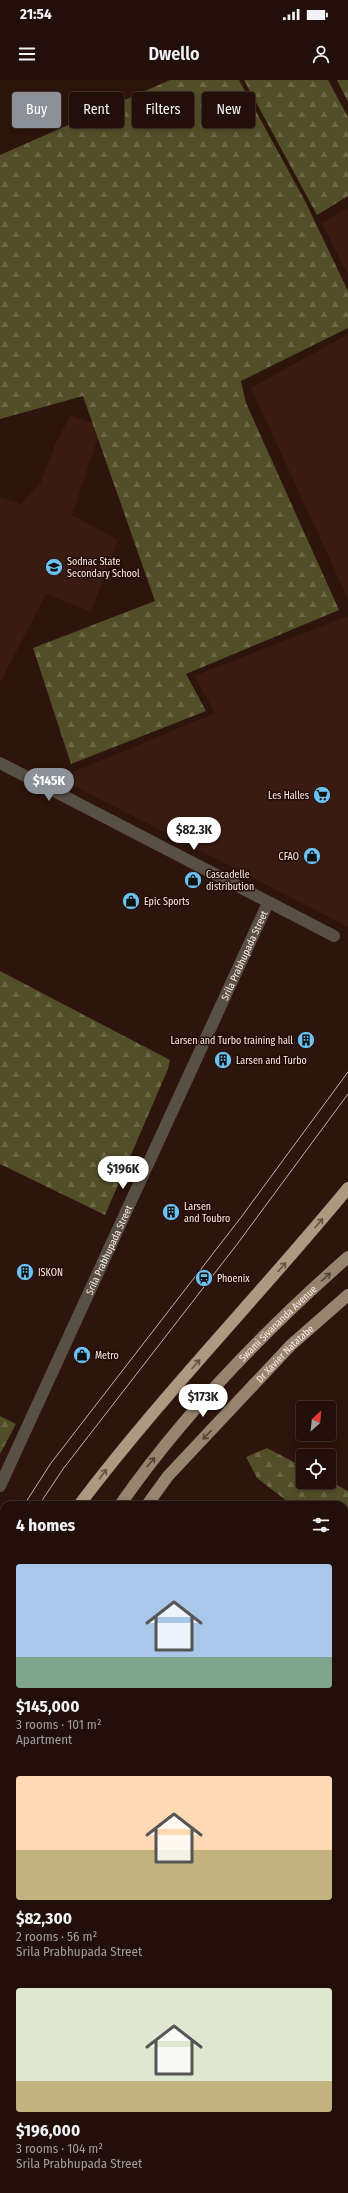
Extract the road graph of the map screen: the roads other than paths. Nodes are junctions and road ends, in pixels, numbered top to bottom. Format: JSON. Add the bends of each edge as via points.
{"nodes":[{"id":1,"x":0,"y":763,"type":"edge"},
{"id":2,"x":268,"y":903,"type":"junction"},
{"id":3,"x":334,"y":936,"type":"dead end"},
{"id":4,"x":348,"y":1188,"type":"edge"},
{"id":5,"x":348,"y":1257,"type":"edge"},
{"id":6,"x":348,"y":1295,"type":"edge"},
{"id":7,"x":0,"y":1486,"type":"edge"},
{"id":8,"x":82,"y":1501,"type":"edge"},
{"id":9,"x":123,"y":1501,"type":"edge"},
{"id":10,"x":150,"y":1501,"type":"edge"}],
"edges":[{"from":1,"to":2,"type":"street"},
{"from":2,"to":3,"type":"street"},
{"from":2,"to":7,"type":"street","name":"Srila Prabhupada Street"},
{"from":8,"to":4,"type":"highway","one_way":true,"via":[[119,1452]]},
{"from":9,"to":5,"type":"main road","name":"Swami Sivananda Avenue","one_way":true,"via":[[142,1473],[205,1397]]},
{"from":6,"to":10,"type":"main road","name":"Dr Xavier Natatabe","one_way":true,"via":[[291,1345],[168,1476]]}]}
